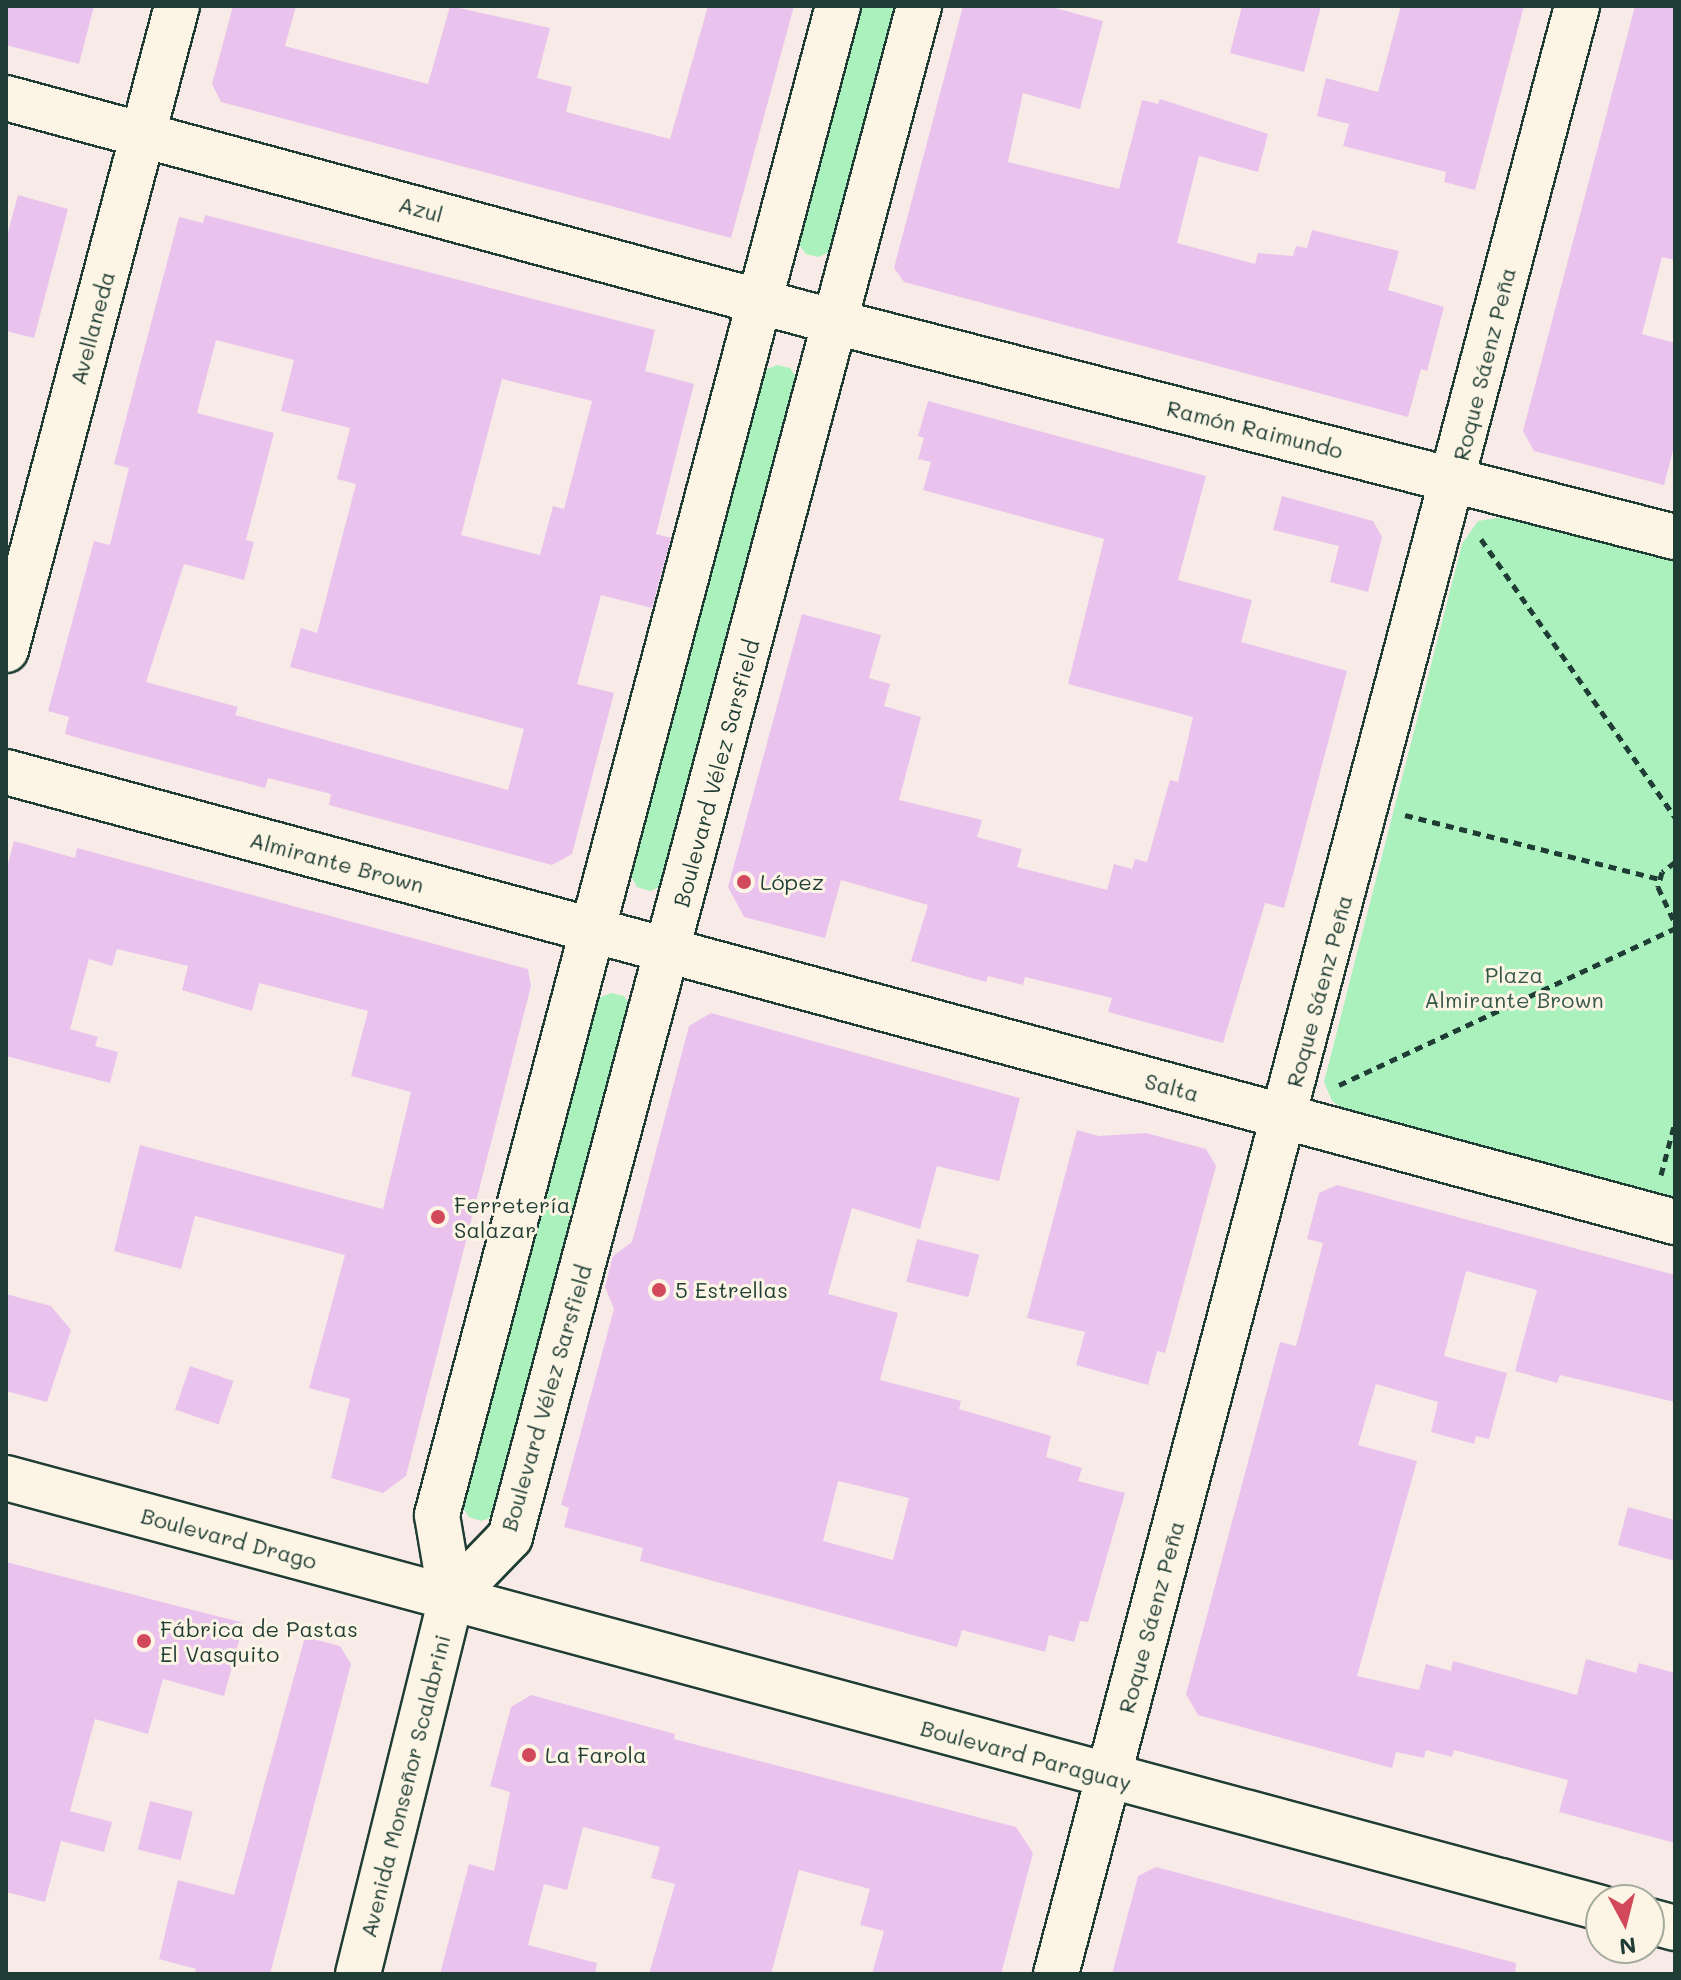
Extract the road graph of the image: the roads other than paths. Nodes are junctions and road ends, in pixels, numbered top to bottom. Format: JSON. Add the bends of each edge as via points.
{"nodes":[{"id":1,"x":177,"y":6,"type":"edge"},
{"id":2,"x":838,"y":6,"type":"edge"},
{"id":3,"x":919,"y":6,"type":"edge"},
{"id":4,"x":1577,"y":6,"type":"edge"},
{"id":5,"x":6,"y":98,"type":"edge"},
{"id":6,"x":144,"y":134,"type":"junction"},
{"id":7,"x":759,"y":302,"type":"junction"},
{"id":8,"x":835,"y":322,"type":"junction"},
{"id":9,"x":1454,"y":480,"type":"junction"},
{"id":10,"x":1675,"y":537,"type":"edge"},
{"id":11,"x":6,"y":650,"type":"edge"},
{"id":12,"x":6,"y":772,"type":"edge"},
{"id":13,"x":592,"y":931,"type":"junction"},
{"id":14,"x":669,"y":952,"type":"junction"},
{"id":15,"x":1285,"y":1117,"type":"junction"},
{"id":16,"x":1666,"y":1204,"type":"edge"},
{"id":17,"x":6,"y":1478,"type":"edge"},
{"id":18,"x":451,"y":1598,"type":"junction"},
{"id":19,"x":1108,"y":1777,"type":"junction"},
{"id":20,"x":1585,"y":1904,"type":"edge"},
{"id":21,"x":358,"y":1974,"type":"edge"},
{"id":22,"x":1056,"y":1974,"type":"edge"}],
"edges":[{"from":1,"to":6,"type":"street","name":"Avellaneda"},
{"from":2,"to":7,"type":"street"},
{"from":3,"to":8,"type":"street","name":"Boulevard Vélez Sarsfield"},
{"from":4,"to":9,"type":"street","name":"Roque Sáenz Peña"},
{"from":5,"to":6,"type":"street","name":"Azul"},
{"from":6,"to":7,"type":"street","name":"Azul"},
{"from":6,"to":11,"type":"street","name":"Avellaneda"},
{"from":7,"to":8,"type":"street","name":"Azul"},
{"from":7,"to":13,"type":"street"},
{"from":8,"to":9,"type":"street","name":"Ramón Raimundo"},
{"from":8,"to":14,"type":"street","name":"Boulevard Vélez Sarsfield"},
{"from":9,"to":10,"type":"street","name":"Ramón Raimundo"},
{"from":9,"to":15,"type":"street","name":"Roque Sáenz Peña"},
{"from":12,"to":13,"type":"street","name":"Almirante Brown"},
{"from":13,"to":14,"type":"street","name":"Almirante Brown"},
{"from":13,"to":18,"type":"street","via":[[437,1515]]},
{"from":14,"to":15,"type":"street","name":"Salta"},
{"from":14,"to":18,"type":"street","name":"Boulevard Vélez Sarsfield","via":[[510,1537]]},
{"from":15,"to":16,"type":"street","name":"Salta"},
{"from":15,"to":19,"type":"street","name":"Roque Sáenz Peña"},
{"from":17,"to":18,"type":"street","name":"Boulevard Drago"},
{"from":18,"to":19,"type":"street","name":"Boulevard Paraguay"},
{"from":18,"to":21,"type":"street","name":"Avenida Monseñor Scalabrini"},
{"from":19,"to":20,"type":"street","name":"Boulevard Paraguay"},
{"from":19,"to":22,"type":"street","name":"Roque Sáenz Peña"}]}
